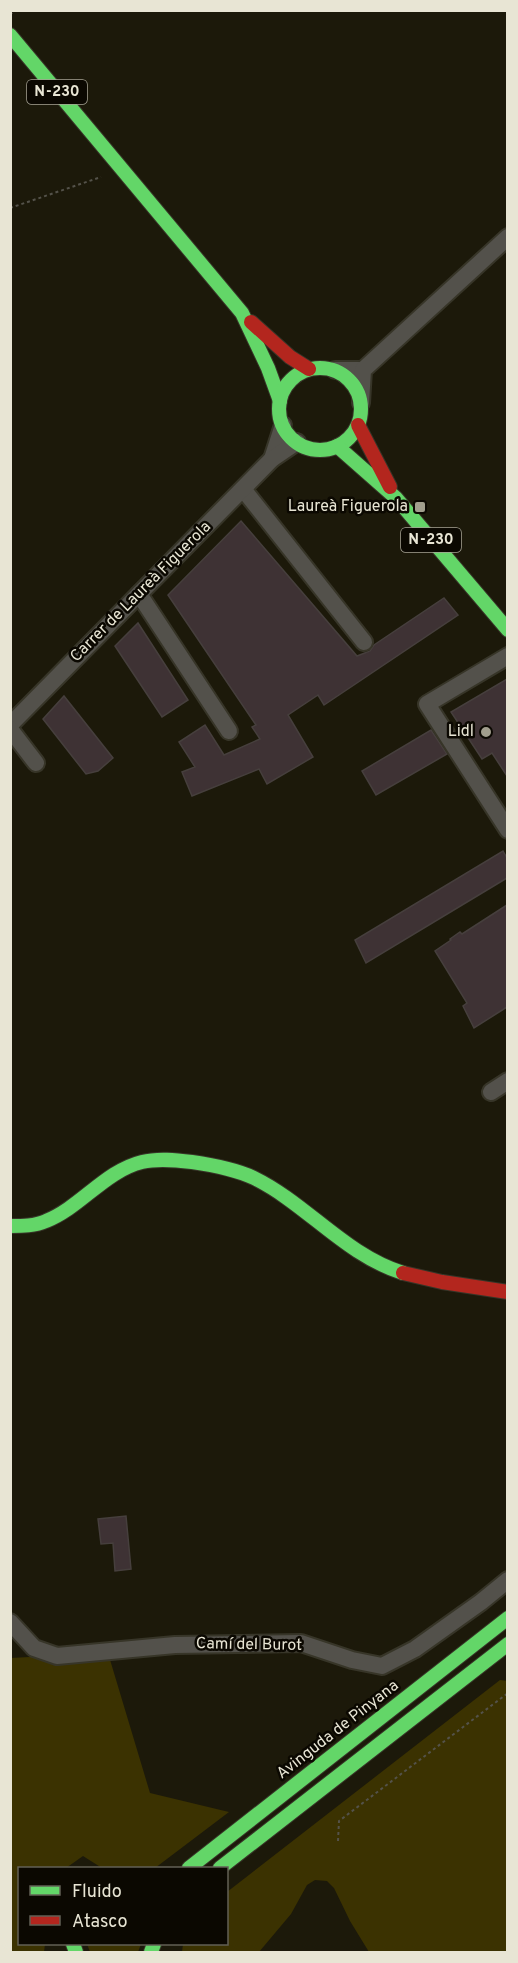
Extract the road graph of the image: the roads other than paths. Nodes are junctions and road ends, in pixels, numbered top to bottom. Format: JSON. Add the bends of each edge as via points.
{"nodes":[{"id":1,"x":10,"y":35,"type":"edge"},
{"id":2,"x":507,"y":237,"type":"edge"},
{"id":3,"x":242,"y":313,"type":"junction"},
{"id":4,"x":309,"y":369,"type":"junction"},
{"id":5,"x":335,"y":370,"type":"junction"},
{"id":6,"x":363,"y":370,"type":"junction"},
{"id":7,"x":280,"y":401,"type":"junction"},
{"id":8,"x":361,"y":403,"type":"junction"},
{"id":9,"x":283,"y":425,"type":"junction"},
{"id":10,"x":358,"y":426,"type":"junction"},
{"id":11,"x":297,"y":442,"type":"junction"},
{"id":12,"x":337,"y":446,"type":"junction"},
{"id":13,"x":272,"y":459,"type":"junction"},
{"id":14,"x":243,"y":489,"type":"junction"},
{"id":15,"x":396,"y":498,"type":"junction"},
{"id":16,"x":139,"y":594,"type":"junction"},
{"id":17,"x":507,"y":630,"type":"edge"},
{"id":18,"x":364,"y":642,"type":"dead end"},
{"id":19,"x":507,"y":656,"type":"edge"},
{"id":20,"x":10,"y":727,"type":"edge"},
{"id":21,"x":229,"y":731,"type":"dead end"},
{"id":22,"x":36,"y":763,"type":"dead end"},
{"id":23,"x":507,"y":830,"type":"edge"},
{"id":24,"x":507,"y":1081,"type":"edge"},
{"id":25,"x":491,"y":1092,"type":"dead end"},
{"id":26,"x":10,"y":1226,"type":"edge"},
{"id":27,"x":507,"y":1292,"type":"edge"},
{"id":28,"x":507,"y":1580,"type":"edge"},
{"id":29,"x":507,"y":1618,"type":"edge"},
{"id":30,"x":10,"y":1622,"type":"edge"},
{"id":31,"x":507,"y":1644,"type":"edge"},
{"id":32,"x":192,"y":1867,"type":"edge"},
{"id":33,"x":223,"y":1867,"type":"edge"}],
"edges":[{"from":1,"to":3,"type":"street","number":"N-230"},
{"from":2,"to":6,"type":"street"},
{"from":3,"to":4,"type":"street","number":"N-230"},
{"from":3,"to":7,"type":"street","number":"N-230"},
{"from":4,"to":5,"type":"street"},
{"from":4,"to":7,"type":"street","via":[[290,381]]},
{"from":5,"to":6,"type":"street"},
{"from":5,"to":8,"type":"street","via":[[352,383]]},
{"from":6,"to":8,"type":"street"},
{"from":7,"to":9,"type":"street","number":"N-230"},
{"from":8,"to":10,"type":"street"},
{"from":9,"to":11,"type":"street"},
{"from":9,"to":13,"type":"street","name":"Carrer de Laureà Figuerola"},
{"from":10,"to":12,"type":"street"},
{"from":10,"to":15,"type":"street","number":"N-230"},
{"from":11,"to":12,"type":"street","via":[[309,448]]},
{"from":11,"to":13,"type":"street","name":"Carrer de Laureà Figuerola"},
{"from":12,"to":15,"type":"street","number":"N-230"},
{"from":13,"to":14,"type":"street","name":"Carrer de Laureà Figuerola"},
{"from":14,"to":16,"type":"street","name":"Carrer de Laureà Figuerola"},
{"from":14,"to":18,"type":"street"},
{"from":15,"to":17,"type":"street","number":"N-230"},
{"from":16,"to":20,"type":"street","name":"Carrer de Laureà Figuerola"},
{"from":16,"to":21,"type":"street"},
{"from":19,"to":23,"type":"street","via":[[427,704]]},
{"from":20,"to":22,"type":"street"},
{"from":24,"to":25,"type":"street"},
{"from":26,"to":27,"type":"street","via":[[45,1221],[67,1210],[120,1171],[137,1164],[155,1160],[211,1166],[262,1182],[321,1227],[380,1264],[409,1275]]},
{"from":28,"to":30,"type":"street","name":"Camí del Burot","via":[[415,1649],[382,1666],[301,1643],[176,1645],[57,1656],[34,1648]]},
{"from":29,"to":32,"type":"street","name":"Avinguda de Pinyana"},
{"from":31,"to":33,"type":"street"}]}
